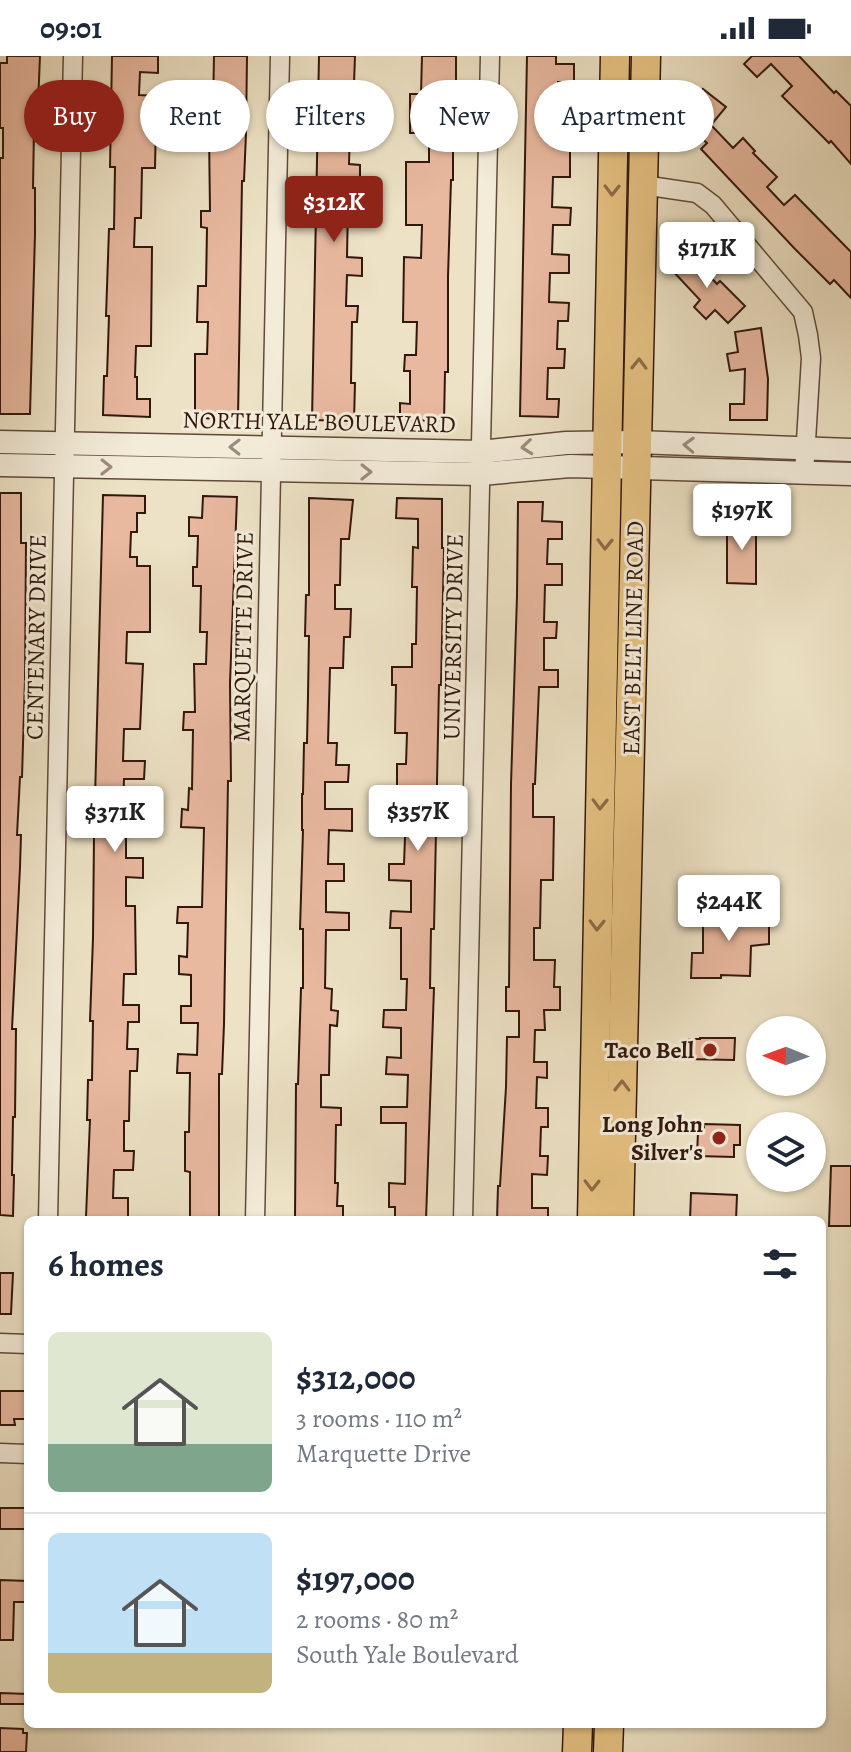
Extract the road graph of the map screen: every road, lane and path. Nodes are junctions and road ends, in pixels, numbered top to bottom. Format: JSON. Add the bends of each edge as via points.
{"nodes":[{"id":1,"x":73,"y":56,"type":"edge"},
{"id":2,"x":280,"y":56,"type":"edge"},
{"id":3,"x":490,"y":56,"type":"edge"},
{"id":4,"x":615,"y":56,"type":"edge"},
{"id":5,"x":646,"y":56,"type":"edge"},
{"id":6,"x":643,"y":185,"type":"junction"},
{"id":7,"x":0,"y":442,"type":"edge"},
{"id":8,"x":805,"y":449,"type":"junction"},
{"id":9,"x":851,"y":450,"type":"edge"},
{"id":10,"x":64,"y":454,"type":"junction"},
{"id":11,"x":607,"y":455,"type":"junction"},
{"id":12,"x":637,"y":455,"type":"junction"},
{"id":13,"x":271,"y":459,"type":"junction"},
{"id":14,"x":481,"y":463,"type":"junction"},
{"id":15,"x":0,"y":465,"type":"edge"},
{"id":16,"x":804,"y":474,"type":"junction"},
{"id":17,"x":851,"y":474,"type":"edge"},
{"id":18,"x":599,"y":847,"type":"junction"},
{"id":19,"x":628,"y":847,"type":"junction"},
{"id":20,"x":48,"y":1216,"type":"edge"},
{"id":21,"x":255,"y":1216,"type":"edge"},
{"id":22,"x":463,"y":1216,"type":"edge"},
{"id":23,"x":592,"y":1216,"type":"edge"},
{"id":24,"x":619,"y":1216,"type":"edge"},
{"id":25,"x":0,"y":1343,"type":"edge"},
{"id":26,"x":24,"y":1344,"type":"edge"},
{"id":27,"x":0,"y":1453,"type":"edge"},
{"id":28,"x":24,"y":1454,"type":"edge"},
{"id":29,"x":578,"y":1728,"type":"edge"},
{"id":30,"x":609,"y":1728,"type":"edge"},
{"id":31,"x":577,"y":1752,"type":"edge"},
{"id":32,"x":608,"y":1752,"type":"edge"}],
"edges":[{"from":1,"to":10,"type":"street","name":"CENTENARY DRIVE"},
{"from":2,"to":13,"type":"street","name":"MARQUETTE DRIVE"},
{"from":3,"to":14,"type":"street","name":"UNIVERSITY DRIVE"},
{"from":4,"to":11,"type":"main road","name":"EAST BELT LINE ROAD","one_way":true},
{"from":5,"to":6,"type":"main road","name":"EAST BELT LINE ROAD"},
{"from":6,"to":8,"type":"street","via":[[697,193],[713,205],[803,312],[811,358]]},
{"from":12,"to":6,"type":"main road","name":"EAST BELT LINE ROAD","one_way":true},
{"from":7,"to":10,"type":"street","name":"NORTH YALE BOULEVARD"},
{"from":8,"to":9,"type":"street"},
{"from":8,"to":12,"type":"street","one_way":true},
{"from":8,"to":16,"type":"street"},
{"from":10,"to":13,"type":"street","name":"NORTH YALE BOULEVARD"},
{"from":10,"to":15,"type":"street","name":"NORTH YALE BOULEVARD"},
{"from":10,"to":20,"type":"street","name":"CENTENARY DRIVE"},
{"from":11,"to":12,"type":"street","name":"NORTH YALE BOULEVARD"},
{"from":11,"to":14,"type":"street","name":"NORTH YALE BOULEVARD","via":[[570,466]]},
{"from":11,"to":18,"type":"main road","name":"EAST BELT LINE ROAD","one_way":true},
{"from":12,"to":16,"type":"street"},
{"from":12,"to":19,"type":"main road","name":"EAST BELT LINE ROAD"},
{"from":13,"to":14,"type":"street","name":"NORTH YALE BOULEVARD"},
{"from":13,"to":21,"type":"street","name":"MARQUETTE DRIVE"},
{"from":14,"to":22,"type":"street","name":"UNIVERSITY DRIVE"},
{"from":16,"to":17,"type":"street"},
{"from":18,"to":19,"type":"main road"},
{"from":18,"to":23,"type":"main road","name":"EAST BELT LINE ROAD","one_way":true},
{"from":24,"to":19,"type":"main road","name":"EAST BELT LINE ROAD","one_way":true},
{"from":25,"to":26,"type":"street"},
{"from":27,"to":28,"type":"street"},
{"from":29,"to":31,"type":"main road"},
{"from":30,"to":32,"type":"main road"}]}
